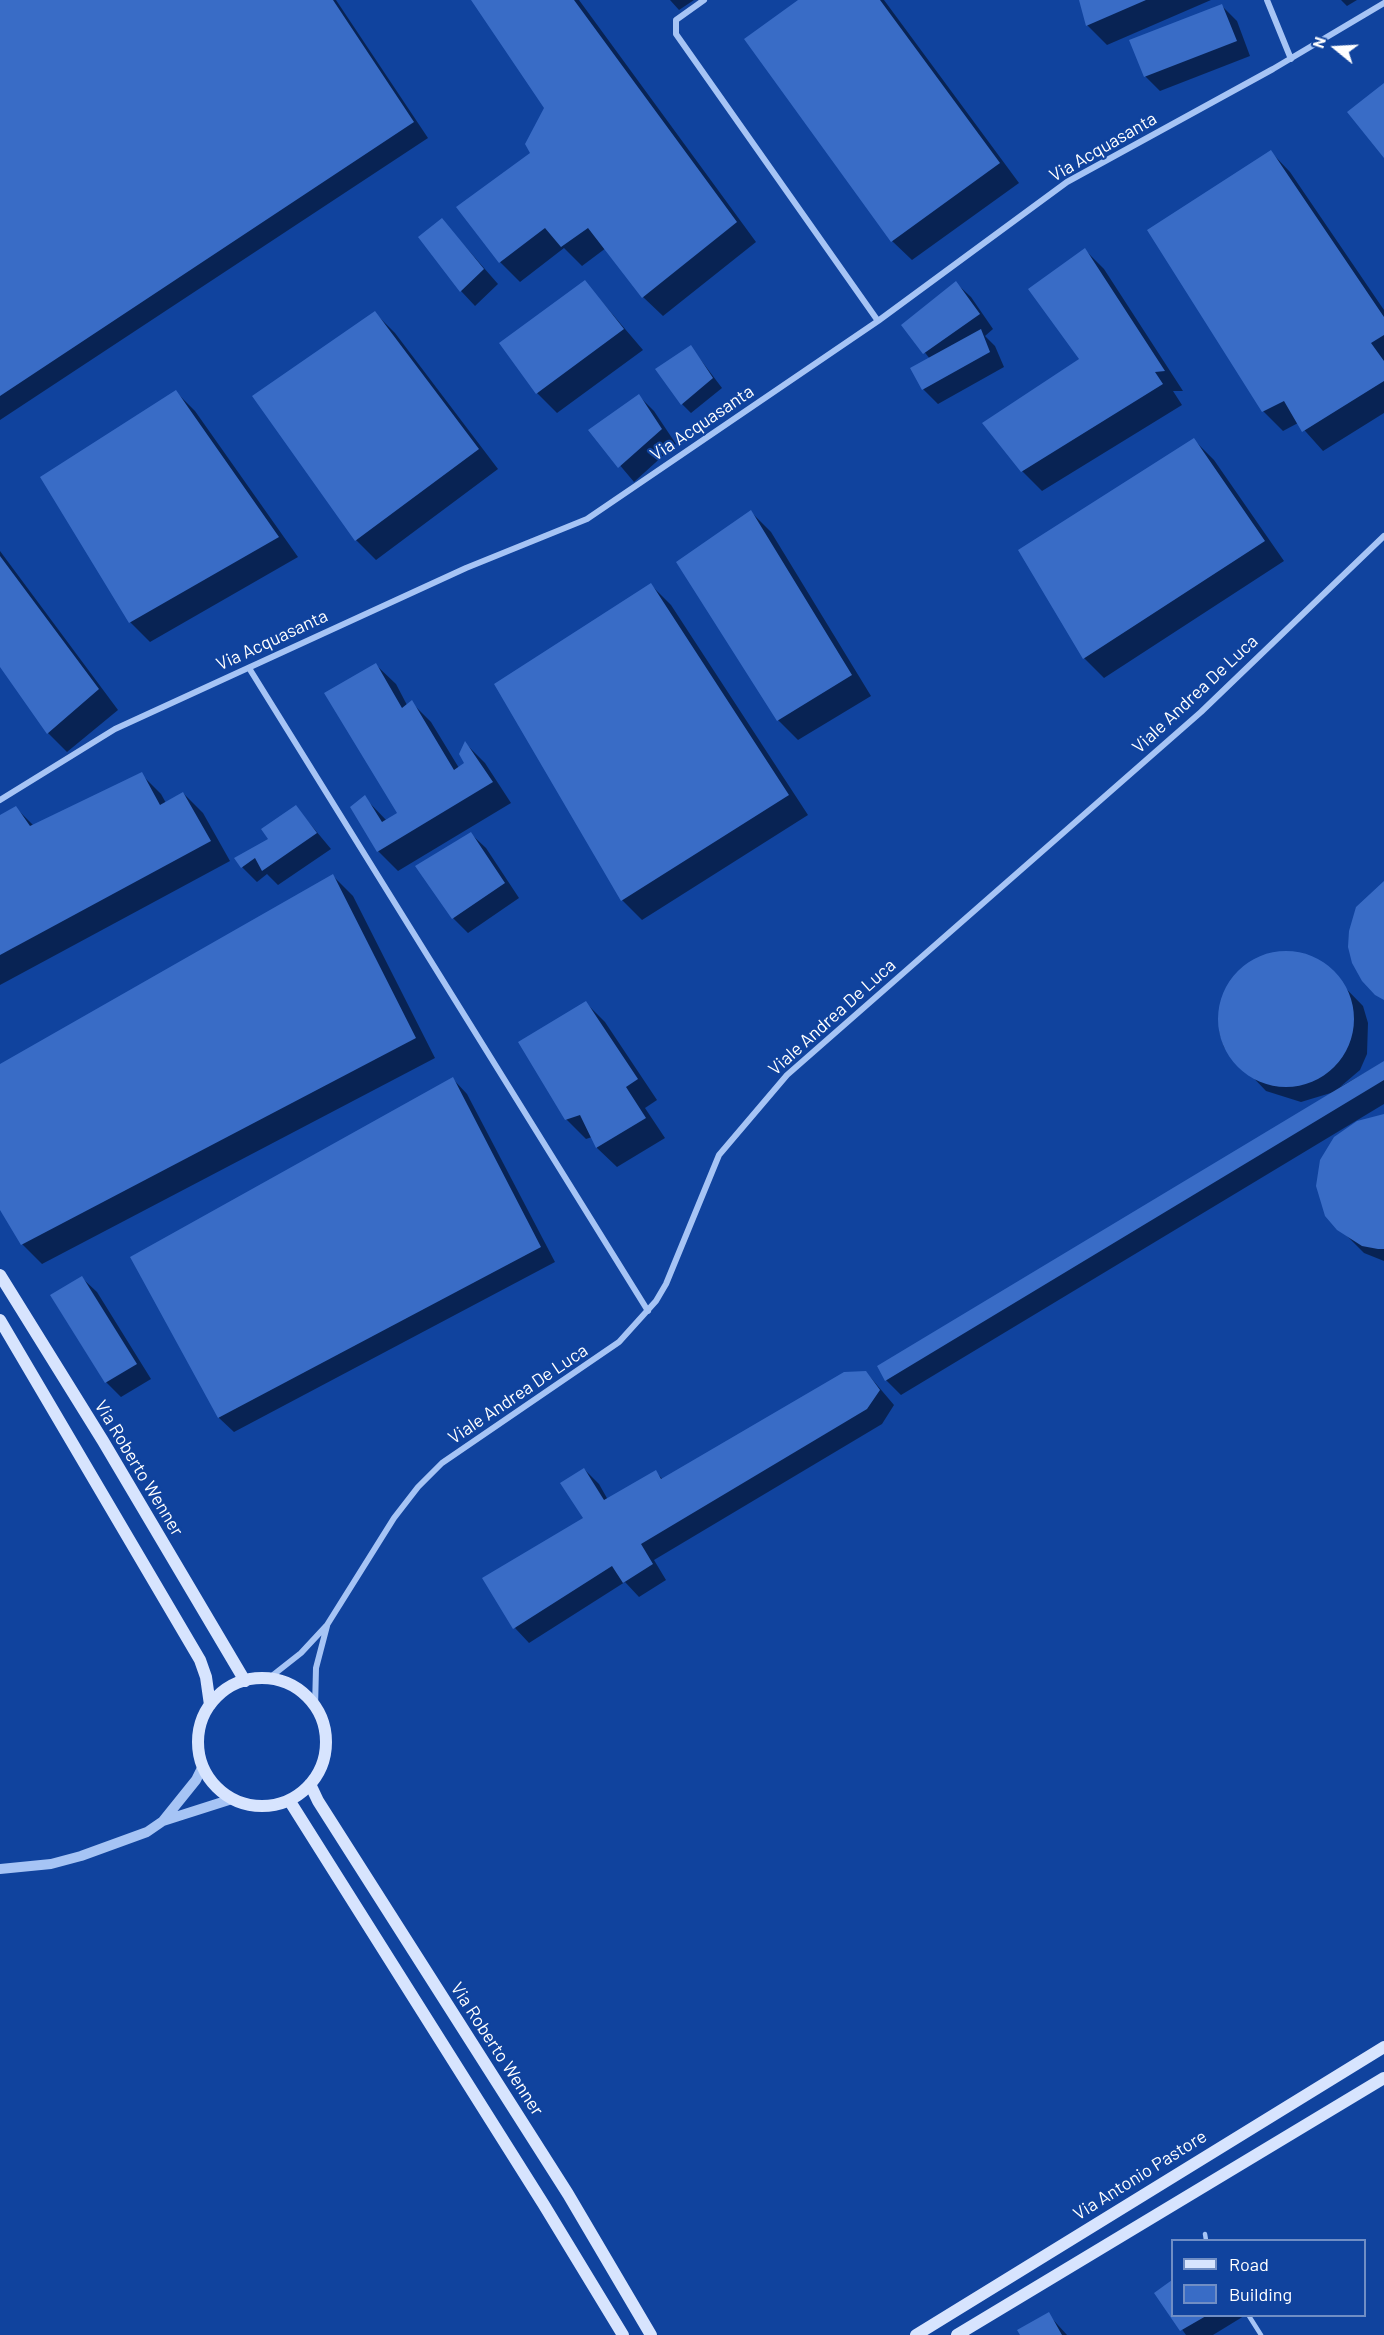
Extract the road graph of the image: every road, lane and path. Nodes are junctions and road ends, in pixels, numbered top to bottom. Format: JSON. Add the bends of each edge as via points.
{"nodes":[{"id":1,"x":704,"y":0,"type":"edge"},
{"id":2,"x":1267,"y":0,"type":"edge"},
{"id":3,"x":1384,"y":3,"type":"edge"},
{"id":4,"x":1291,"y":59,"type":"junction"},
{"id":5,"x":878,"y":321,"type":"junction"},
{"id":6,"x":1384,"y":536,"type":"edge"},
{"id":7,"x":249,"y":668,"type":"junction"},
{"id":8,"x":0,"y":800,"type":"edge"},
{"id":9,"x":0,"y":1275,"type":"edge"},
{"id":10,"x":648,"y":1311,"type":"junction"},
{"id":11,"x":0,"y":1320,"type":"edge"},
{"id":12,"x":327,"y":1625,"type":"junction"},
{"id":13,"x":268,"y":1679,"type":"junction"},
{"id":14,"x":245,"y":1681,"type":"junction"},
{"id":15,"x":210,"y":1705,"type":"junction"},
{"id":16,"x":315,"y":1708,"type":"junction"},
{"id":17,"x":202,"y":1766,"type":"junction"},
{"id":18,"x":310,"y":1784,"type":"junction"},
{"id":19,"x":232,"y":1799,"type":"junction"},
{"id":20,"x":289,"y":1800,"type":"junction"},
{"id":21,"x":163,"y":1821,"type":"junction"},
{"id":22,"x":0,"y":1869,"type":"edge"},
{"id":23,"x":1384,"y":2047,"type":"edge"},
{"id":24,"x":1384,"y":2078,"type":"edge"},
{"id":25,"x":1205,"y":2234,"type":"dead end"},
{"id":26,"x":1206,"y":2239,"type":"edge"},
{"id":27,"x":1250,"y":2317,"type":"edge"},
{"id":28,"x":623,"y":2335,"type":"edge"},
{"id":29,"x":651,"y":2335,"type":"edge"},
{"id":30,"x":916,"y":2335,"type":"edge"},
{"id":31,"x":957,"y":2335,"type":"edge"},
{"id":32,"x":1261,"y":2335,"type":"edge"}],
"edges":[{"from":1,"to":5,"type":"street","via":[[676,20],[676,34]]},
{"from":2,"to":4,"type":"street"},
{"from":3,"to":4,"type":"street","name":"Via Acquasanta"},
{"from":4,"to":5,"type":"street","name":"Via Acquasanta","via":[[1066,182]]},
{"from":5,"to":7,"type":"street","name":"Via Acquasanta","via":[[587,519],[466,568]]},
{"from":6,"to":10,"type":"street","name":"Viale Andrea De Luca","via":[[1201,712],[787,1074],[719,1155],[666,1284]]},
{"from":7,"to":8,"type":"street","name":"Via Acquasanta","via":[[115,729]]},
{"from":7,"to":10,"type":"street"},
{"from":9,"to":14,"type":"main road","name":"Via Roberto Wenner"},
{"from":10,"to":12,"type":"street","name":"Viale Andrea De Luca","via":[[619,1342],[442,1463],[418,1487]]},
{"from":11,"to":15,"type":"main road","via":[[200,1660]]},
{"from":12,"to":13,"type":"street","via":[[301,1653]]},
{"from":12,"to":16,"type":"street","via":[[316,1668]]},
{"from":13,"to":14,"type":"main road"},
{"from":13,"to":16,"type":"main road","via":[[300,1691]]},
{"from":14,"to":15,"type":"main road","via":[[226,1690]]},
{"from":15,"to":17,"type":"main road","via":[[200,1729]]},
{"from":16,"to":18,"type":"main road","via":[[325,1741],[322,1763]]},
{"from":17,"to":19,"type":"main road","via":[[212,1783]]},
{"from":17,"to":21,"type":"street","via":[[196,1780]]},
{"from":18,"to":20,"type":"main road"},
{"from":18,"to":29,"type":"main road","name":"Via Roberto Wenner","via":[[568,2194]]},
{"from":19,"to":20,"type":"main road","via":[[266,1806]]},
{"from":19,"to":21,"type":"street"},
{"from":20,"to":28,"type":"main road"},
{"from":21,"to":22,"type":"street","via":[[147,1832],[81,1856],[51,1864]]},
{"from":23,"to":30,"type":"main road","name":"Via Antonio Pastore"},
{"from":24,"to":31,"type":"main road"},
{"from":25,"to":26,"type":"lane"},
{"from":27,"to":32,"type":"lane"}]}
